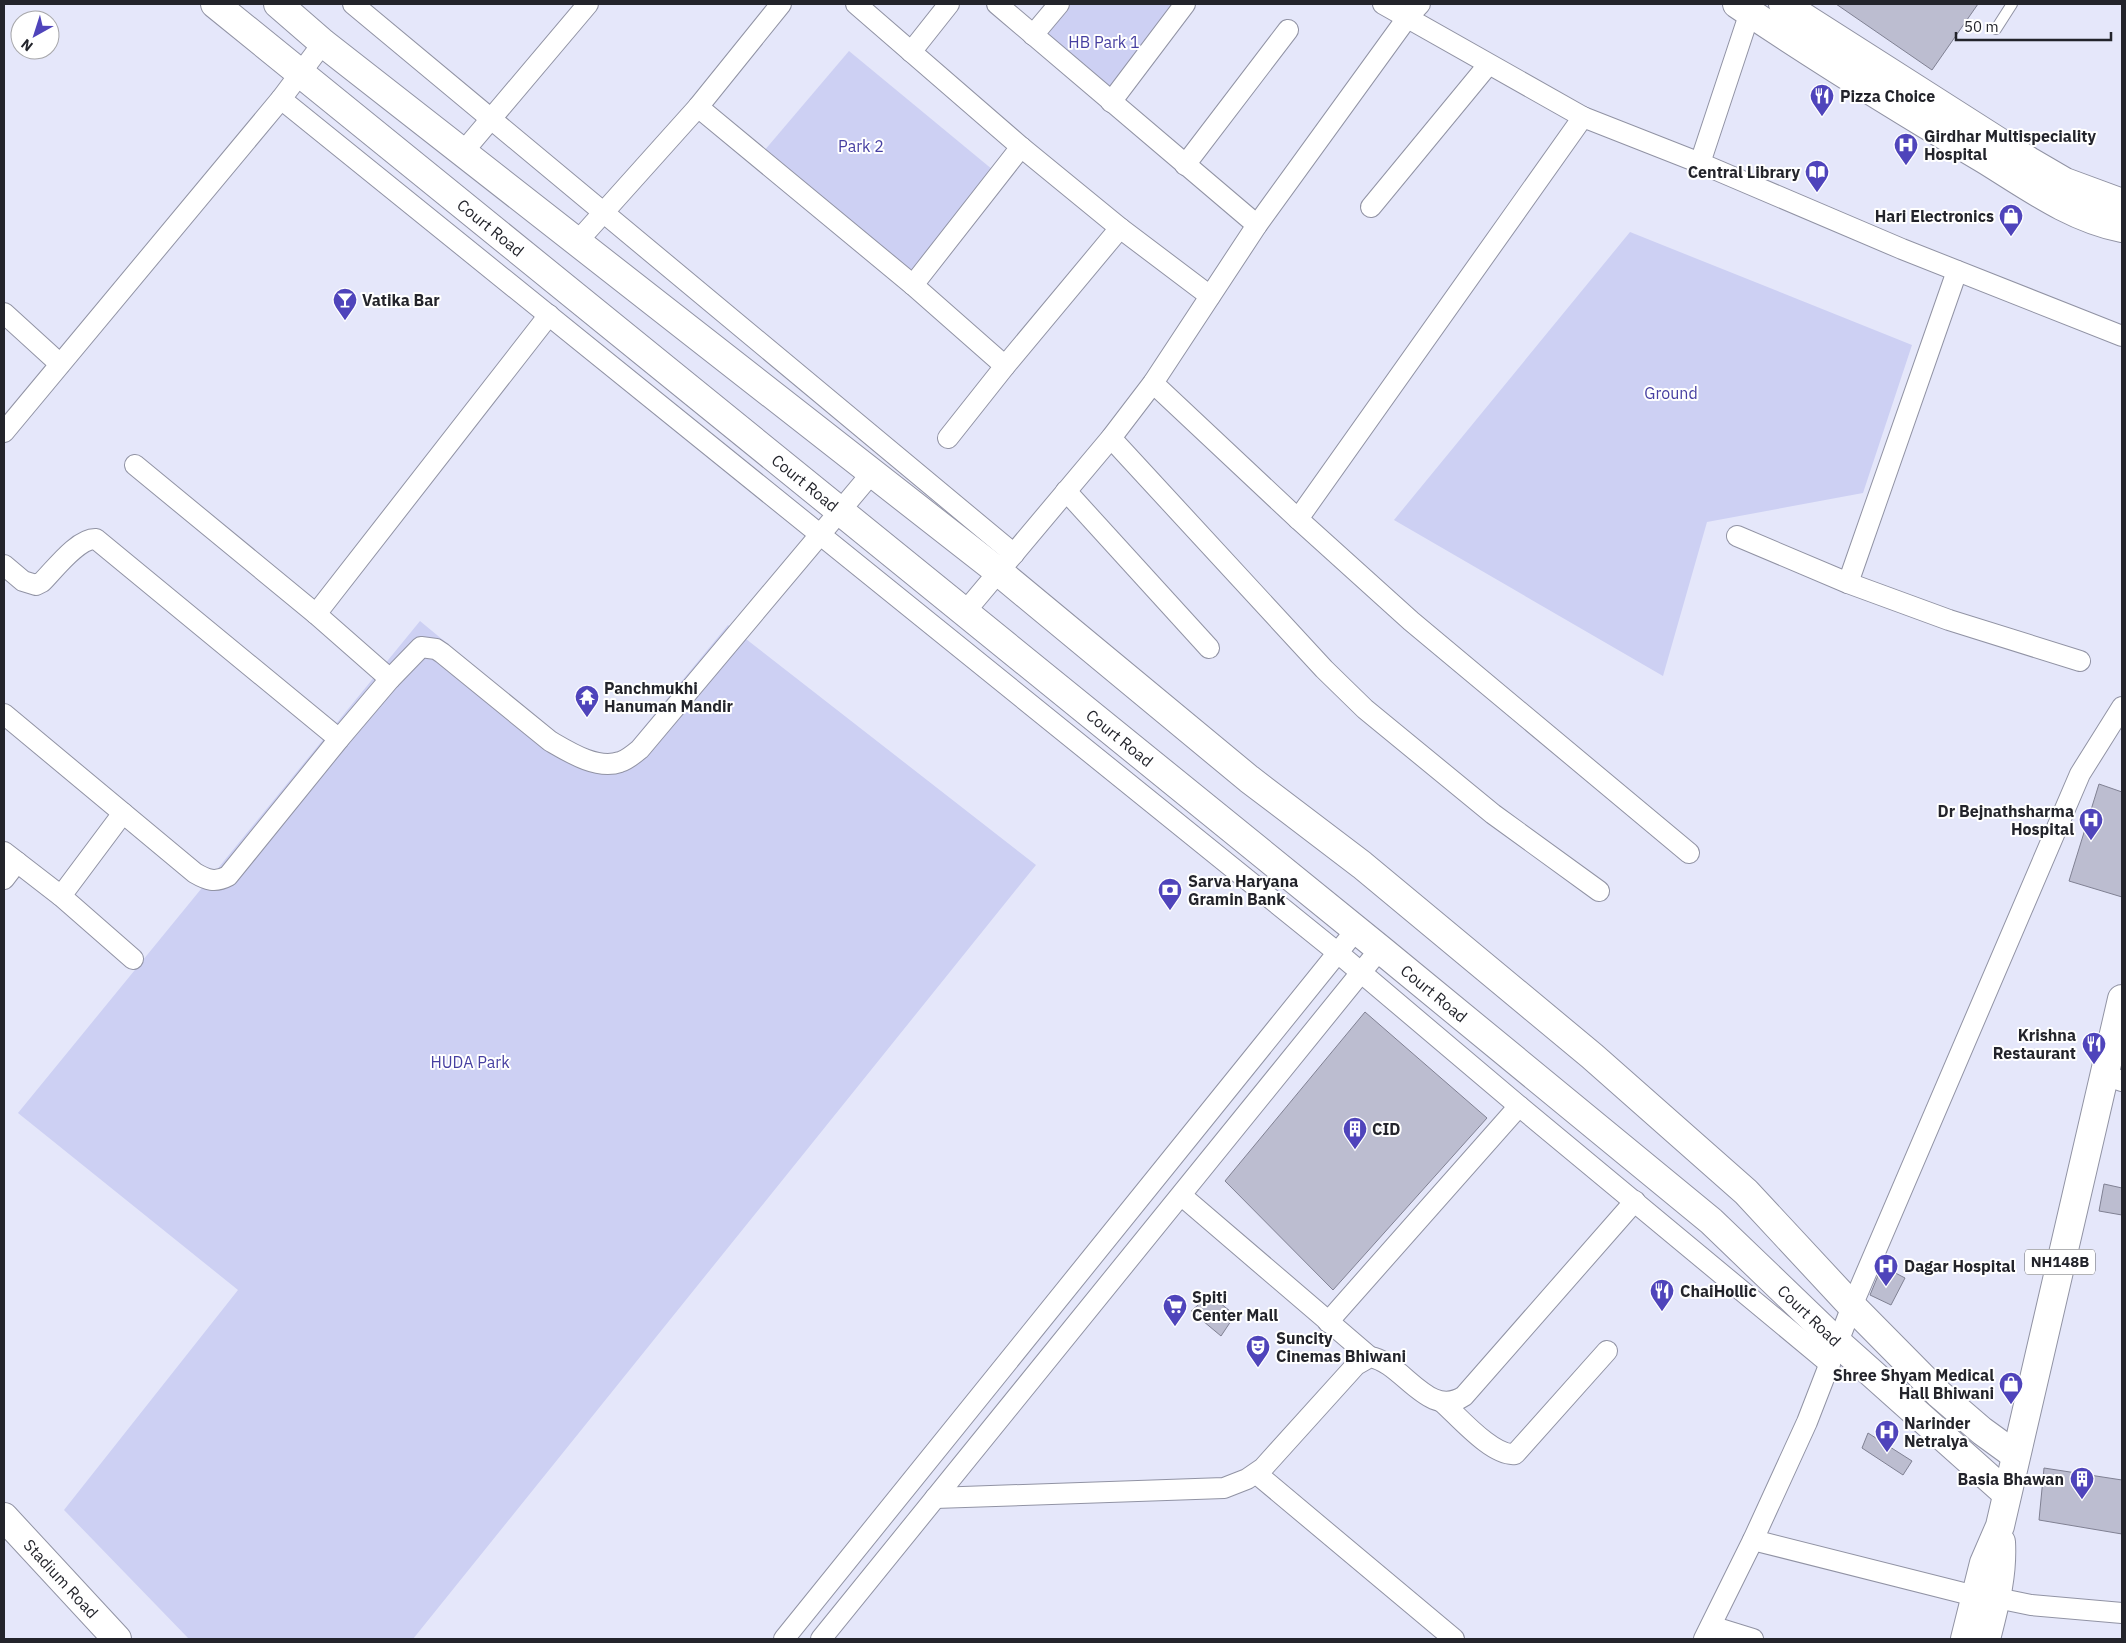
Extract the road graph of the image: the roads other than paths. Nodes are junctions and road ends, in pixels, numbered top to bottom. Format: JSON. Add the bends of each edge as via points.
{"nodes":[{"id":1,"x":215,"y":4,"type":"edge"},
{"id":2,"x":278,"y":4,"type":"edge"},
{"id":3,"x":353,"y":4,"type":"edge"},
{"id":4,"x":781,"y":4,"type":"edge"},
{"id":5,"x":856,"y":4,"type":"edge"},
{"id":6,"x":949,"y":4,"type":"edge"},
{"id":7,"x":997,"y":4,"type":"edge"},
{"id":8,"x":1059,"y":4,"type":"edge"},
{"id":9,"x":1185,"y":4,"type":"edge"},
{"id":10,"x":1383,"y":4,"type":"edge"},
{"id":11,"x":1783,"y":4,"type":"edge"},
{"id":12,"x":2012,"y":4,"type":"edge"},
{"id":13,"x":583,"y":5,"type":"edge"},
{"id":14,"x":1744,"y":8,"type":"edge"},
{"id":15,"x":1414,"y":11,"type":"edge"},
{"id":16,"x":1996,"y":29,"type":"dead end"},
{"id":17,"x":1288,"y":30,"type":"dead end"},
{"id":18,"x":1033,"y":35,"type":"junction"},
{"id":19,"x":323,"y":43,"type":"junction"},
{"id":20,"x":911,"y":52,"type":"junction"},
{"id":21,"x":1488,"y":64,"type":"junction"},
{"id":22,"x":301,"y":75,"type":"junction"},
{"id":23,"x":281,"y":99,"type":"junction"},
{"id":24,"x":1111,"y":102,"type":"junction"},
{"id":25,"x":698,"y":107,"type":"junction"},
{"id":26,"x":491,"y":117,"type":"junction"},
{"id":27,"x":1583,"y":117,"type":"junction"},
{"id":28,"x":1021,"y":147,"type":"junction"},
{"id":29,"x":462,"y":152,"type":"junction"},
{"id":30,"x":1700,"y":163,"type":"junction"},
{"id":31,"x":1185,"y":165,"type":"junction"},
{"id":32,"x":2122,"y":203,"type":"edge"},
{"id":33,"x":1371,"y":207,"type":"dead end"},
{"id":34,"x":604,"y":212,"type":"junction"},
{"id":35,"x":1257,"y":225,"type":"junction"},
{"id":36,"x":1120,"y":228,"type":"junction"},
{"id":37,"x":2122,"y":228,"type":"edge"},
{"id":38,"x":577,"y":242,"type":"junction"},
{"id":39,"x":1957,"y":270,"type":"junction"},
{"id":40,"x":913,"y":285,"type":"junction"},
{"id":41,"x":1210,"y":296,"type":"junction"},
{"id":42,"x":4,"y":313,"type":"edge"},
{"id":43,"x":549,"y":315,"type":"junction"},
{"id":44,"x":2122,"y":336,"type":"edge"},
{"id":45,"x":60,"y":364,"type":"junction"},
{"id":46,"x":1005,"y":366,"type":"junction"},
{"id":47,"x":1153,"y":383,"type":"junction"},
{"id":48,"x":4,"y":432,"type":"edge"},
{"id":49,"x":948,"y":438,"type":"dead end"},
{"id":50,"x":1111,"y":438,"type":"junction"},
{"id":51,"x":135,"y":465,"type":"dead end"},
{"id":52,"x":871,"y":474,"type":"junction"},
{"id":53,"x":1066,"y":491,"type":"junction"},
{"id":54,"x":840,"y":512,"type":"junction"},
{"id":55,"x":1298,"y":520,"type":"junction"},
{"id":56,"x":821,"y":536,"type":"junction"},
{"id":57,"x":1737,"y":536,"type":"dead end"},
{"id":58,"x":1006,"y":563,"type":"junction"},
{"id":59,"x":4,"y":565,"type":"edge"},
{"id":60,"x":1848,"y":583,"type":"junction"},
{"id":61,"x":964,"y":613,"type":"junction"},
{"id":62,"x":316,"y":614,"type":"junction"},
{"id":63,"x":1210,"y":648,"type":"dead end"},
{"id":64,"x":2080,"y":661,"type":"dead end"},
{"id":65,"x":390,"y":679,"type":"junction"},
{"id":66,"x":2122,"y":706,"type":"edge"},
{"id":67,"x":4,"y":714,"type":"edge"},
{"id":68,"x":339,"y":739,"type":"junction"},
{"id":69,"x":123,"y":812,"type":"junction"},
{"id":70,"x":1689,"y":853,"type":"dead end"},
{"id":71,"x":10,"y":857,"type":"edge"},
{"id":72,"x":4,"y":879,"type":"edge"},
{"id":73,"x":1599,"y":891,"type":"dead end"},
{"id":74,"x":62,"y":896,"type":"junction"},
{"id":75,"x":1356,"y":930,"type":"junction"},
{"id":76,"x":1380,"y":949,"type":"junction"},
{"id":77,"x":1338,"y":952,"type":"junction"},
{"id":78,"x":133,"y":959,"type":"dead end"},
{"id":79,"x":1362,"y":973,"type":"junction"},
{"id":80,"x":2122,"y":1000,"type":"edge"},
{"id":81,"x":2113,"y":1078,"type":"edge"},
{"id":82,"x":1519,"y":1106,"type":"junction"},
{"id":83,"x":1182,"y":1196,"type":"junction"},
{"id":84,"x":1635,"y":1201,"type":"junction"},
{"id":85,"x":1852,"y":1306,"type":"junction"},
{"id":86,"x":1328,"y":1322,"type":"junction"},
{"id":87,"x":1607,"y":1351,"type":"dead end"},
{"id":88,"x":1834,"y":1354,"type":"junction"},
{"id":89,"x":1370,"y":1357,"type":"junction"},
{"id":90,"x":1442,"y":1402,"type":"junction"},
{"id":91,"x":2015,"y":1455,"type":"junction"},
{"id":92,"x":1257,"y":1474,"type":"junction"},
{"id":93,"x":2006,"y":1493,"type":"junction"},
{"id":94,"x":935,"y":1498,"type":"junction"},
{"id":95,"x":4,"y":1517,"type":"edge"},
{"id":96,"x":1753,"y":1540,"type":"junction"},
{"id":97,"x":1986,"y":1597,"type":"junction"},
{"id":98,"x":2122,"y":1613,"type":"edge"},
{"id":99,"x":1707,"y":1633,"type":"edge"},
{"id":100,"x":118,"y":1639,"type":"edge"},
{"id":101,"x":784,"y":1639,"type":"edge"},
{"id":102,"x":821,"y":1639,"type":"edge"},
{"id":103,"x":1454,"y":1639,"type":"edge"},
{"id":104,"x":1753,"y":1639,"type":"edge"},
{"id":105,"x":1965,"y":1639,"type":"edge"},
{"id":106,"x":1986,"y":1639,"type":"edge"}],
"edges":[{"from":1,"to":22,"type":"main road","name":"Court Road"},
{"from":2,"to":19,"type":"main road"},
{"from":3,"to":26,"type":"street"},
{"from":4,"to":25,"type":"street"},
{"from":5,"to":20,"type":"street"},
{"from":6,"to":20,"type":"street"},
{"from":7,"to":18,"type":"street"},
{"from":8,"to":18,"type":"street"},
{"from":9,"to":24,"type":"street"},
{"from":10,"to":15,"type":"street"},
{"from":11,"to":32,"type":"main road","via":[[2036,165],[2065,182]]},
{"from":12,"to":16,"type":"lane"},
{"from":13,"to":26,"type":"street"},
{"from":14,"to":30,"type":"street"},
{"from":14,"to":37,"type":"main road","via":[[2061,206],[2089,220]]},
{"from":15,"to":21,"type":"street"},
{"from":15,"to":35,"type":"street"},
{"from":17,"to":31,"type":"street"},
{"from":18,"to":24,"type":"street"},
{"from":19,"to":22,"type":"street"},
{"from":19,"to":29,"type":"main road"},
{"from":20,"to":28,"type":"street"},
{"from":21,"to":27,"type":"street"},
{"from":21,"to":33,"type":"street"},
{"from":22,"to":23,"type":"street"},
{"from":22,"to":54,"type":"main road","name":"Court Road"},
{"from":23,"to":43,"type":"street"},
{"from":23,"to":45,"type":"street"},
{"from":24,"to":31,"type":"street"},
{"from":25,"to":34,"type":"street"},
{"from":25,"to":40,"type":"street"},
{"from":26,"to":29,"type":"street"},
{"from":26,"to":34,"type":"street"},
{"from":27,"to":30,"type":"street"},
{"from":27,"to":55,"type":"street"},
{"from":28,"to":36,"type":"street"},
{"from":28,"to":40,"type":"street"},
{"from":29,"to":38,"type":"main road"},
{"from":30,"to":39,"type":"street"},
{"from":31,"to":35,"type":"street"},
{"from":34,"to":38,"type":"street"},
{"from":34,"to":58,"type":"street"},
{"from":35,"to":41,"type":"street"},
{"from":36,"to":41,"type":"street"},
{"from":36,"to":46,"type":"street"},
{"from":38,"to":52,"type":"main road"},
{"from":39,"to":44,"type":"street"},
{"from":39,"to":60,"type":"street"},
{"from":40,"to":46,"type":"street"},
{"from":41,"to":47,"type":"street"},
{"from":42,"to":45,"type":"street"},
{"from":43,"to":56,"type":"street"},
{"from":43,"to":62,"type":"street"},
{"from":45,"to":48,"type":"street"},
{"from":46,"to":49,"type":"street"},
{"from":47,"to":50,"type":"street"},
{"from":47,"to":55,"type":"street"},
{"from":50,"to":53,"type":"street"},
{"from":50,"to":73,"type":"street","via":[[1358,703],[1486,808]]},
{"from":51,"to":62,"type":"street"},
{"from":52,"to":54,"type":"street"},
{"from":52,"to":58,"type":"main road"},
{"from":53,"to":58,"type":"street"},
{"from":53,"to":63,"type":"street"},
{"from":54,"to":56,"type":"street"},
{"from":54,"to":61,"type":"main road","name":"Court Road"},
{"from":55,"to":70,"type":"street","via":[[1411,621]]},
{"from":56,"to":65,"type":"street","via":[[640,750],[620,762],[594,762],[550,741],[436,649],[421,647]]},
{"from":56,"to":77,"type":"street"},
{"from":57,"to":60,"type":"street"},
{"from":58,"to":61,"type":"street"},
{"from":58,"to":85,"type":"main road","via":[[1249,778],[1362,865],[1592,1056],[1746,1192]]},
{"from":59,"to":68,"type":"street","via":[[23,581],[36,585],[79,544],[86,539],[96,540]]},
{"from":60,"to":64,"type":"street","via":[[1949,620]]},
{"from":61,"to":75,"type":"main road","name":"Court Road"},
{"from":62,"to":65,"type":"street"},
{"from":65,"to":68,"type":"street"},
{"from":66,"to":85,"type":"street","via":[[2080,774]]},
{"from":67,"to":69,"type":"street"},
{"from":68,"to":69,"type":"street","via":[[228,876],[222,879],[205,880]]},
{"from":69,"to":74,"type":"street"},
{"from":71,"to":72,"type":"street"},
{"from":71,"to":74,"type":"street"},
{"from":74,"to":78,"type":"street"},
{"from":75,"to":76,"type":"main road","name":"Court Road"},
{"from":75,"to":77,"type":"street"},
{"from":76,"to":79,"type":"street"},
{"from":76,"to":88,"type":"main road","name":"Court Road","via":[[1711,1222]]},
{"from":77,"to":79,"type":"street"},
{"from":77,"to":101,"type":"street"},
{"from":79,"to":82,"type":"street"},
{"from":79,"to":83,"type":"street"},
{"from":80,"to":81,"type":"main road","number":"NH148B"},
{"from":81,"to":91,"type":"main road","number":"NH148B"},
{"from":82,"to":84,"type":"street"},
{"from":82,"to":86,"type":"street"},
{"from":83,"to":86,"type":"street"},
{"from":83,"to":94,"type":"street"},
{"from":84,"to":88,"type":"street"},
{"from":84,"to":90,"type":"street","via":[[1464,1396]]},
{"from":85,"to":88,"type":"street"},
{"from":85,"to":91,"type":"main road","via":[[1953,1406]]},
{"from":86,"to":89,"type":"street"},
{"from":87,"to":90,"type":"street","via":[[1515,1454],[1508,1455],[1493,1447]]},
{"from":88,"to":93,"type":"main road","name":"Court Road"},
{"from":88,"to":96,"type":"street"},
{"from":89,"to":90,"type":"street","via":[[1382,1361]]},
{"from":89,"to":92,"type":"street","via":[[1356,1365]]},
{"from":91,"to":93,"type":"main road","number":"NH148B"},
{"from":92,"to":94,"type":"street","via":[[1224,1488]]},
{"from":92,"to":103,"type":"street"},
{"from":93,"to":97,"type":"main road","number":"NH148B","via":[[2000,1526],[2002,1564]]},
{"from":94,"to":102,"type":"street"},
{"from":95,"to":100,"type":"main road","name":"Stadium Road"},
{"from":96,"to":97,"type":"street"},
{"from":96,"to":99,"type":"street"},
{"from":97,"to":98,"type":"street","via":[[2031,1605]]},
{"from":97,"to":105,"type":"main road","number":"NH148B"},
{"from":97,"to":106,"type":"main road","number":"NH148B"},
{"from":99,"to":104,"type":"street"}]}
